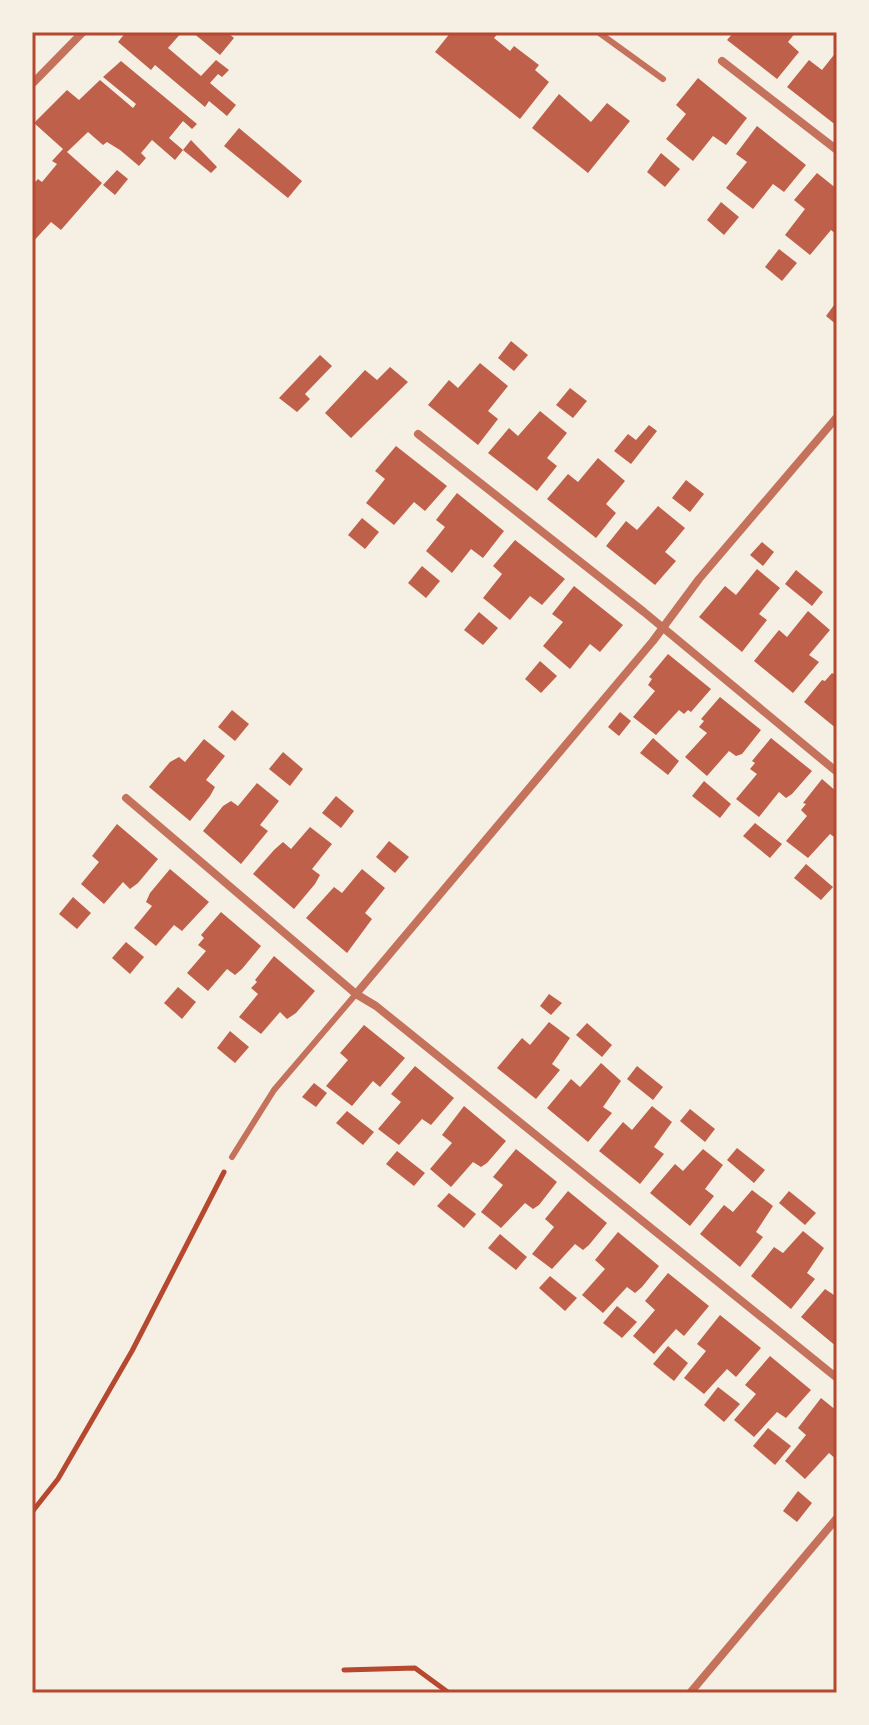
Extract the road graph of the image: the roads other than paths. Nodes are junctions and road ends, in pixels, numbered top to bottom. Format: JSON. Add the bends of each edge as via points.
{"nodes":[{"id":1,"x":83,"y":32,"type":"edge"},
{"id":2,"x":598,"y":32,"type":"edge"},
{"id":3,"x":722,"y":61,"type":"dead end"},
{"id":4,"x":663,"y":79,"type":"dead end"},
{"id":5,"x":32,"y":84,"type":"edge"},
{"id":6,"x":837,"y":150,"type":"edge"},
{"id":7,"x":837,"y":417,"type":"edge"},
{"id":8,"x":418,"y":434,"type":"dead end"},
{"id":9,"x":660,"y":628,"type":"junction"},
{"id":10,"x":837,"y":772,"type":"edge"},
{"id":11,"x":126,"y":798,"type":"dead end"},
{"id":12,"x":356,"y":994,"type":"junction"},
{"id":13,"x":232,"y":1157,"type":"road end"},
{"id":14,"x":837,"y":1378,"type":"edge"},
{"id":15,"x":837,"y":1518,"type":"edge"},
{"id":16,"x":690,"y":1693,"type":"edge"}],
"edges":[{"from":1,"to":5,"type":"street"},
{"from":2,"to":4,"type":"lane"},
{"from":3,"to":6,"type":"street"},
{"from":7,"to":9,"type":"street"},
{"from":8,"to":9,"type":"street"},
{"from":9,"to":10,"type":"street"},
{"from":9,"to":12,"type":"street"},
{"from":11,"to":12,"type":"street"},
{"from":12,"to":13,"type":"lane","via":[[274,1090]]},
{"from":12,"to":14,"type":"street"},
{"from":15,"to":16,"type":"street"}]}
